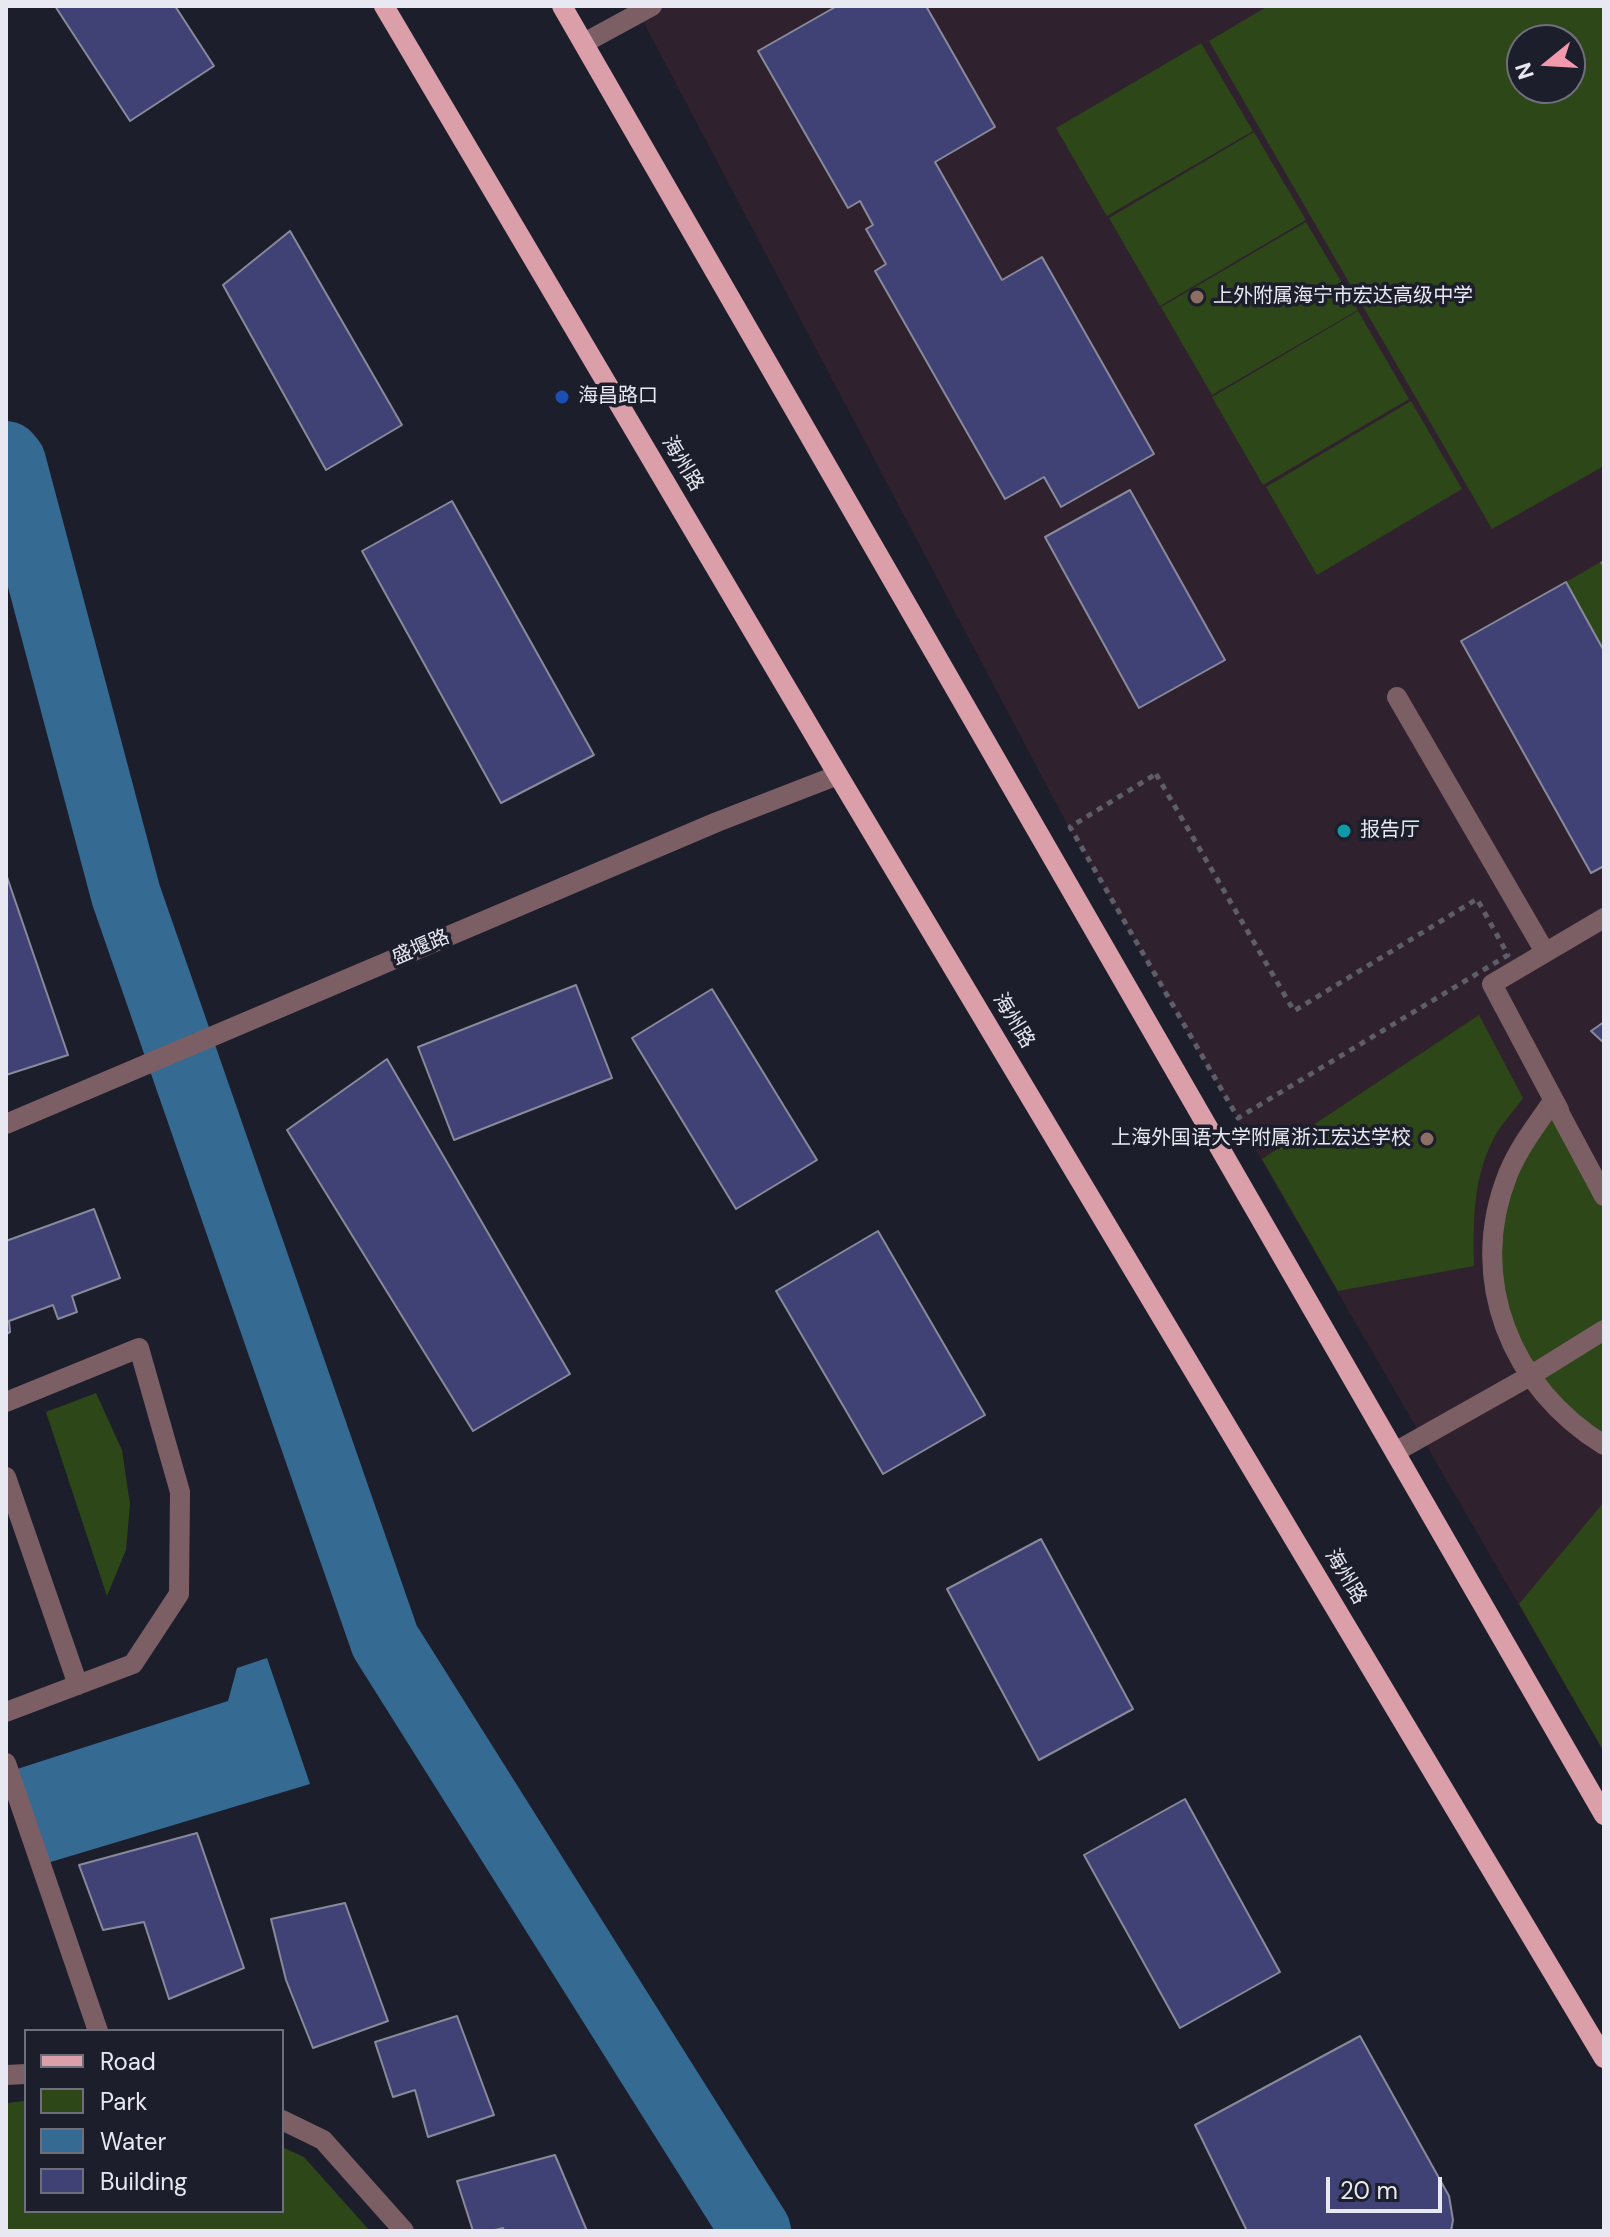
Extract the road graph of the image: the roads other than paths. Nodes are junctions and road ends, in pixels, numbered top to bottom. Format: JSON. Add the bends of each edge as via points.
{"nodes":[{"id":1,"x":384,"y":6,"type":"edge"},
{"id":2,"x":562,"y":6,"type":"edge"},
{"id":3,"x":652,"y":6,"type":"edge"},
{"id":4,"x":584,"y":43,"type":"junction"},
{"id":5,"x":1397,"y":697,"type":"dead end"},
{"id":6,"x":838,"y":775,"type":"junction"},
{"id":7,"x":1604,"y":918,"type":"edge"},
{"id":8,"x":1545,"y":952,"type":"junction"},
{"id":9,"x":6,"y":1124,"type":"edge"},
{"id":10,"x":1604,"y":1195,"type":"edge"},
{"id":11,"x":1604,"y":1330,"type":"edge"},
{"id":12,"x":1530,"y":1376,"type":"junction"},
{"id":13,"x":6,"y":1402,"type":"edge"},
{"id":14,"x":1604,"y":1445,"type":"edge"},
{"id":15,"x":1395,"y":1452,"type":"junction"},
{"id":16,"x":6,"y":1477,"type":"edge"},
{"id":17,"x":78,"y":1685,"type":"junction"},
{"id":18,"x":6,"y":1712,"type":"edge"},
{"id":19,"x":6,"y":1763,"type":"edge"},
{"id":20,"x":1604,"y":1815,"type":"edge"},
{"id":21,"x":97,"y":2029,"type":"edge"},
{"id":22,"x":1604,"y":2058,"type":"edge"},
{"id":23,"x":284,"y":2121,"type":"edge"},
{"id":24,"x":404,"y":2231,"type":"edge"}],
"edges":[{"from":1,"to":6,"type":"main road","name":"海州路"},
{"from":2,"to":4,"type":"main road"},
{"from":3,"to":4,"type":"street"},
{"from":4,"to":15,"type":"main road"},
{"from":5,"to":8,"type":"street"},
{"from":6,"to":9,"type":"street","name":"盛堰路"},
{"from":6,"to":22,"type":"main road","name":"海州路"},
{"from":7,"to":8,"type":"street"},
{"from":8,"to":10,"type":"street","via":[[1492,984]]},
{"from":10,"to":12,"type":"street","via":[[1553,1101],[1508,1173],[1492,1244],[1501,1315]]},
{"from":11,"to":12,"type":"street"},
{"from":12,"to":14,"type":"street","via":[[1555,1408]]},
{"from":12,"to":15,"type":"street"},
{"from":13,"to":17,"type":"street","via":[[139,1348],[180,1492],[179,1594],[133,1664]]},
{"from":15,"to":20,"type":"main road"},
{"from":16,"to":17,"type":"street"},
{"from":17,"to":18,"type":"street"},
{"from":19,"to":21,"type":"street"},
{"from":23,"to":24,"type":"street","via":[[323,2140]]}]}
